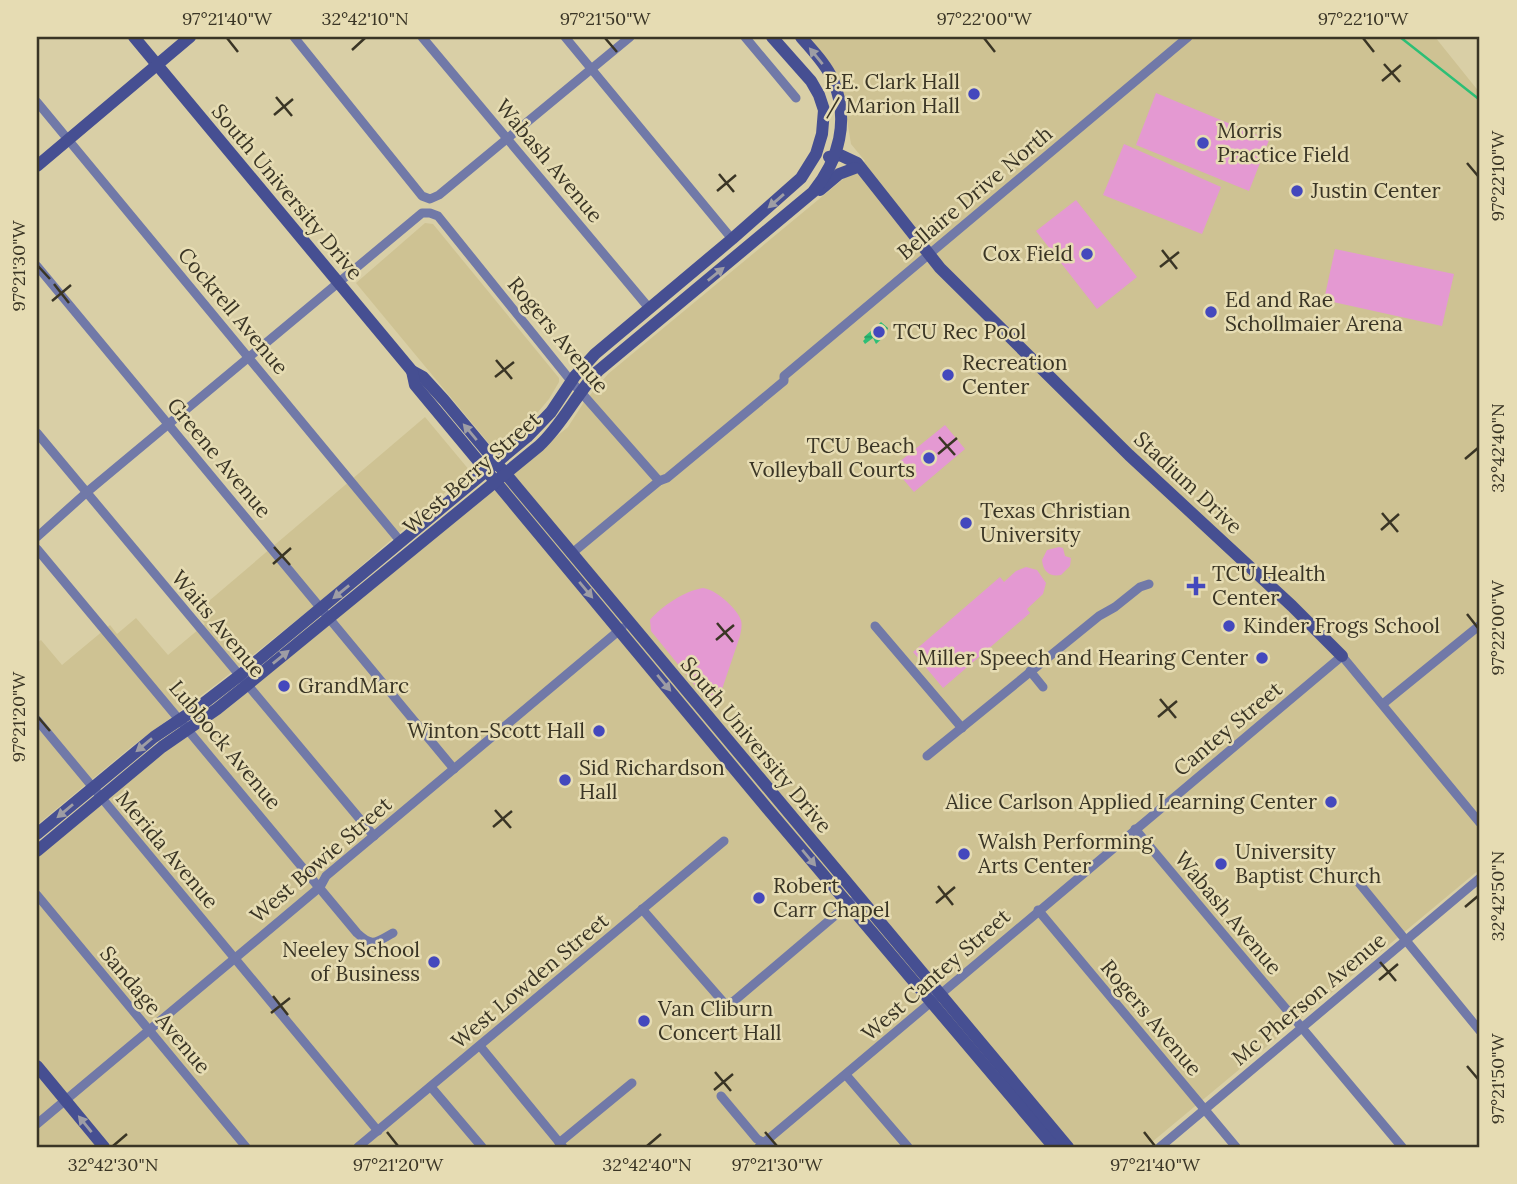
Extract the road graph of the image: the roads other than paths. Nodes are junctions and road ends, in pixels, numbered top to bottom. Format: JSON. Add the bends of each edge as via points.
{"nodes":[{"id":1,"x":134,"y":37,"type":"edge"},
{"id":2,"x":190,"y":37,"type":"edge"},
{"id":3,"x":294,"y":37,"type":"edge"},
{"id":4,"x":422,"y":37,"type":"edge"},
{"id":5,"x":565,"y":37,"type":"edge"},
{"id":6,"x":630,"y":37,"type":"edge"},
{"id":7,"x":745,"y":37,"type":"edge"},
{"id":8,"x":772,"y":37,"type":"edge"},
{"id":9,"x":801,"y":37,"type":"edge"},
{"id":10,"x":1188,"y":37,"type":"edge"},
{"id":11,"x":157,"y":65,"type":"junction"},
{"id":12,"x":591,"y":69,"type":"junction"},
{"id":13,"x":796,"y":99,"type":"dead end"},
{"id":14,"x":37,"y":102,"type":"edge"},
{"id":15,"x":824,"y":121,"type":"junction"},
{"id":16,"x":841,"y":134,"type":"junction"},
{"id":17,"x":68,"y":139,"type":"junction"},
{"id":18,"x":507,"y":139,"type":"junction"},
{"id":19,"x":834,"y":156,"type":"junction"},
{"id":20,"x":37,"y":166,"type":"edge"},
{"id":21,"x":810,"y":166,"type":"junction"},
{"id":22,"x":856,"y":166,"type":"junction"},
{"id":23,"x":789,"y":213,"type":"junction"},
{"id":24,"x":732,"y":239,"type":"junction"},
{"id":25,"x":929,"y":254,"type":"junction"},
{"id":26,"x":37,"y":266,"type":"edge"},
{"id":27,"x":698,"y":268,"type":"junction"},
{"id":28,"x":337,"y":283,"type":"junction"},
{"id":29,"x":649,"y":308,"type":"junction"},
{"id":30,"x":663,"y":317,"type":"junction"},
{"id":31,"x":248,"y":357,"type":"junction"},
{"id":32,"x":607,"y":364,"type":"junction"},
{"id":33,"x":571,"y":381,"type":"junction"},
{"id":34,"x":582,"y":391,"type":"junction"},
{"id":35,"x":168,"y":424,"type":"junction"},
{"id":36,"x":37,"y":433,"type":"edge"},
{"id":37,"x":549,"y":435,"type":"junction"},
{"id":38,"x":496,"y":472,"type":"junction"},
{"id":39,"x":659,"y":481,"type":"junction"},
{"id":40,"x":87,"y":492,"type":"junction"},
{"id":41,"x":37,"y":537,"type":"edge"},
{"id":42,"x":401,"y":542,"type":"junction"},
{"id":43,"x":37,"y":549,"type":"edge"},
{"id":44,"x":571,"y":554,"type":"junction"},
{"id":45,"x":378,"y":578,"type":"junction"},
{"id":46,"x":1149,"y":584,"type":"dead end"},
{"id":47,"x":325,"y":613,"type":"junction"},
{"id":48,"x":1480,"y":625,"type":"edge"},
{"id":49,"x":876,"y":626,"type":"dead end"},
{"id":50,"x":624,"y":627,"type":"junction"},
{"id":51,"x":1342,"y":656,"type":"junction"},
{"id":52,"x":1030,"y":671,"type":"junction"},
{"id":53,"x":243,"y":681,"type":"junction"},
{"id":54,"x":1044,"y":687,"type":"dead end"},
{"id":55,"x":1384,"y":703,"type":"junction"},
{"id":56,"x":37,"y":720,"type":"edge"},
{"id":57,"x":184,"y":723,"type":"junction"},
{"id":58,"x":962,"y":728,"type":"junction"},
{"id":59,"x":927,"y":756,"type":"dead end"},
{"id":60,"x":454,"y":769,"type":"junction"},
{"id":61,"x":97,"y":793,"type":"junction"},
{"id":62,"x":1480,"y":823,"type":"edge"},
{"id":63,"x":1135,"y":829,"type":"junction"},
{"id":64,"x":37,"y":834,"type":"edge"},
{"id":65,"x":374,"y":836,"type":"junction"},
{"id":66,"x":724,"y":841,"type":"dead end"},
{"id":67,"x":37,"y":851,"type":"edge"},
{"id":68,"x":1480,"y":878,"type":"edge"},
{"id":69,"x":1359,"y":883,"type":"dead end"},
{"id":70,"x":320,"y":887,"type":"junction"},
{"id":71,"x":37,"y":895,"type":"edge"},
{"id":72,"x":853,"y":900,"type":"junction"},
{"id":73,"x":642,"y":909,"type":"junction"},
{"id":74,"x":1038,"y":911,"type":"junction"},
{"id":75,"x":393,"y":933,"type":"dead end"},
{"id":76,"x":1406,"y":941,"type":"junction"},
{"id":77,"x":235,"y":959,"type":"junction"},
{"id":78,"x":936,"y":998,"type":"junction"},
{"id":79,"x":1302,"y":1028,"type":"junction"},
{"id":80,"x":149,"y":1030,"type":"junction"},
{"id":81,"x":1480,"y":1031,"type":"edge"},
{"id":82,"x":480,"y":1046,"type":"junction"},
{"id":83,"x":37,"y":1066,"type":"edge"},
{"id":84,"x":846,"y":1074,"type":"junction"},
{"id":85,"x":632,"y":1083,"type":"dead end"},
{"id":86,"x":431,"y":1087,"type":"junction"},
{"id":87,"x":721,"y":1096,"type":"dead end"},
{"id":88,"x":66,"y":1101,"type":"junction"},
{"id":89,"x":1205,"y":1110,"type":"junction"},
{"id":90,"x":37,"y":1124,"type":"edge"},
{"id":91,"x":378,"y":1131,"type":"junction"},
{"id":92,"x":561,"y":1145,"type":"edge"},
{"id":93,"x":765,"y":1146,"type":"edge"},
{"id":94,"x":104,"y":1147,"type":"edge"},
{"id":95,"x":246,"y":1147,"type":"edge"},
{"id":96,"x":358,"y":1147,"type":"edge"},
{"id":97,"x":482,"y":1147,"type":"edge"},
{"id":98,"x":908,"y":1147,"type":"edge"},
{"id":99,"x":1054,"y":1147,"type":"edge"},
{"id":100,"x":1068,"y":1147,"type":"edge"},
{"id":101,"x":1160,"y":1147,"type":"edge"},
{"id":102,"x":1236,"y":1147,"type":"edge"},
{"id":103,"x":1402,"y":1147,"type":"edge"}],
"edges":[{"from":1,"to":11,"type":"main road","name":"South University Drive"},
{"from":2,"to":11,"type":"main road"},
{"from":3,"to":18,"type":"street","via":[[422,196],[439,195]]},
{"from":4,"to":18,"type":"street","name":"Wabash Avenue"},
{"from":5,"to":12,"type":"street"},
{"from":6,"to":12,"type":"street"},
{"from":7,"to":13,"type":"street"},
{"from":8,"to":15,"type":"main road","via":[[816,89]]},
{"from":16,"to":9,"type":"main road","name":"West Berry Street","one_way":true,"via":[[833,80]]},
{"from":10,"to":25,"type":"street","name":"Bellaire Drive North"},
{"from":11,"to":17,"type":"main road"},
{"from":11,"to":28,"type":"main road","name":"South University Drive"},
{"from":12,"to":18,"type":"street"},
{"from":12,"to":24,"type":"street"},
{"from":14,"to":17,"type":"street","name":"Cockrell Avenue"},
{"from":15,"to":19,"type":"main road"},
{"from":15,"to":21,"type":"main road","name":"West Berry Street"},
{"from":16,"to":19,"type":"main road","name":"West Berry Street"},
{"from":16,"to":22,"type":"main road","name":"Stadium Drive"},
{"from":17,"to":20,"type":"main road"},
{"from":17,"to":31,"type":"street","name":"Cockrell Avenue"},
{"from":18,"to":29,"type":"street","name":"Wabash Avenue"},
{"from":19,"to":21,"type":"main road"},
{"from":19,"to":22,"type":"main road"},
{"from":19,"to":23,"type":"main road","name":"West Berry Street","via":[[821,182]]},
{"from":21,"to":24,"type":"main road","name":"West Berry Street","one_way":true,"via":[[792,188]]},
{"from":22,"to":23,"type":"main road"},
{"from":22,"to":25,"type":"main road","name":"Stadium Drive"},
{"from":30,"to":23,"type":"main road","name":"West Berry Street","one_way":true},
{"from":24,"to":27,"type":"main road","name":"West Berry Street"},
{"from":25,"to":39,"type":"street","name":"Bellaire Drive North","via":[[784,376],[784,381]]},
{"from":25,"to":51,"type":"main road","name":"Stadium Drive","via":[[1129,455]]},
{"from":26,"to":35,"type":"street","name":"Greene Avenue"},
{"from":27,"to":29,"type":"main road","name":"West Berry Street"},
{"from":27,"to":30,"type":"main road","via":[[694,280],[664,306]]},
{"from":28,"to":31,"type":"street"},
{"from":28,"to":33,"type":"street","name":"Rogers Avenue","via":[[416,216],[438,216]]},
{"from":28,"to":38,"type":"main road","name":"South University Drive","via":[[412,371],[415,385]]},
{"from":29,"to":32,"type":"main road","via":[[644,323]]},
{"from":29,"to":33,"type":"main road","name":"West Berry Street"},
{"from":30,"to":32,"type":"main road","name":"West Berry Street"},
{"from":31,"to":35,"type":"street"},
{"from":31,"to":42,"type":"street","name":"Cockrell Avenue"},
{"from":32,"to":34,"type":"main road","name":"West Berry Street"},
{"from":33,"to":34,"type":"street","name":"Rogers Avenue"},
{"from":33,"to":37,"type":"main road","via":[[573,392]]},
{"from":33,"to":38,"type":"main road","name":"West Berry Street"},
{"from":34,"to":37,"type":"main road","name":"West Berry Street"},
{"from":34,"to":39,"type":"street","name":"Rogers Avenue"},
{"from":35,"to":40,"type":"street"},
{"from":35,"to":47,"type":"street","name":"Greene Avenue"},
{"from":36,"to":40,"type":"street","name":"Waits Avenue"},
{"from":37,"to":38,"type":"main road","name":"West Berry Street"},
{"from":38,"to":42,"type":"main road","name":"West Berry Street"},
{"from":38,"to":44,"type":"main road","name":"South University Drive"},
{"from":38,"to":45,"type":"main road","name":"West Berry Street"},
{"from":38,"to":50,"type":"main road","name":"South University Drive","one_way":true},
{"from":39,"to":44,"type":"street"},
{"from":40,"to":41,"type":"street"},
{"from":40,"to":53,"type":"street","name":"Waits Avenue"},
{"from":42,"to":45,"type":"main road"},
{"from":42,"to":47,"type":"main road","name":"West Berry Street","one_way":true},
{"from":43,"to":57,"type":"street","name":"Lubbock Avenue"},
{"from":44,"to":50,"type":"main road","name":"South University Drive"},
{"from":45,"to":47,"type":"main road","name":"West Berry Street"},
{"from":46,"to":52,"type":"street","via":[[1099,615]]},
{"from":47,"to":53,"type":"main road","name":"West Berry Street"},
{"from":47,"to":60,"type":"street","name":"Greene Avenue"},
{"from":48,"to":55,"type":"street"},
{"from":49,"to":58,"type":"street"},
{"from":50,"to":60,"type":"street","name":"West Bowie Street"},
{"from":50,"to":72,"type":"main road","name":"South University Drive"},
{"from":51,"to":55,"type":"street","name":"Stadium Drive"},
{"from":51,"to":63,"type":"street","name":"Cantey Street"},
{"from":52,"to":54,"type":"street"},
{"from":52,"to":58,"type":"street"},
{"from":53,"to":57,"type":"main road","name":"West Berry Street","via":[[200,706]]},
{"from":53,"to":65,"type":"street","name":"Waits Avenue"},
{"from":55,"to":62,"type":"street","name":"Stadium Drive"},
{"from":56,"to":61,"type":"street","name":"Merida Avenue"},
{"from":57,"to":61,"type":"main road","name":"West Berry Street","via":[[153,737]]},
{"from":57,"to":70,"type":"street","name":"Lubbock Avenue"},
{"from":58,"to":59,"type":"street"},
{"from":60,"to":65,"type":"street","name":"West Bowie Street"},
{"from":61,"to":64,"type":"main road","name":"West Berry Street","one_way":true},
{"from":61,"to":67,"type":"main road","name":"West Berry Street"},
{"from":61,"to":77,"type":"street","name":"Merida Avenue"},
{"from":63,"to":74,"type":"street","name":"West Cantey Street"},
{"from":63,"to":79,"type":"street","name":"Wabash Avenue"},
{"from":65,"to":70,"type":"street","name":"West Bowie Street","via":[[326,876]]},
{"from":66,"to":73,"type":"street","name":"West Lowden Street"},
{"from":68,"to":76,"type":"street","name":"Mc Pherson Avenue"},
{"from":69,"to":76,"type":"street"},
{"from":70,"to":75,"type":"street","name":"Lubbock Avenue","via":[[367,942],[375,943]]},
{"from":70,"to":77,"type":"street","name":"West Bowie Street"},
{"from":71,"to":80,"type":"street","name":"Sandage Avenue"},
{"from":72,"to":73,"type":"street","via":[[727,1004]]},
{"from":72,"to":78,"type":"main road","name":"South University Drive"},
{"from":73,"to":82,"type":"street","name":"West Lowden Street"},
{"from":74,"to":78,"type":"street","name":"West Cantey Street"},
{"from":74,"to":89,"type":"street","name":"Rogers Avenue"},
{"from":76,"to":79,"type":"street","name":"Mc Pherson Avenue"},
{"from":76,"to":81,"type":"street"},
{"from":77,"to":80,"type":"street","name":"West Bowie Street"},
{"from":77,"to":91,"type":"street","name":"Merida Avenue"},
{"from":78,"to":84,"type":"street","name":"West Cantey Street"},
{"from":78,"to":99,"type":"main road","name":"South University Drive"},
{"from":78,"to":100,"type":"main road","name":"South University Drive"},
{"from":79,"to":89,"type":"street","name":"Mc Pherson Avenue"},
{"from":79,"to":103,"type":"street","name":"Wabash Avenue"},
{"from":80,"to":88,"type":"street","name":"West Bowie Street"},
{"from":80,"to":95,"type":"street","name":"Sandage Avenue"},
{"from":82,"to":86,"type":"street","name":"West Lowden Street"},
{"from":82,"to":92,"type":"street"},
{"from":83,"to":88,"type":"main road"},
{"from":84,"to":93,"type":"street","name":"West Cantey Street"},
{"from":84,"to":98,"type":"street"},
{"from":85,"to":92,"type":"street"},
{"from":86,"to":91,"type":"street","name":"West Lowden Street"},
{"from":86,"to":97,"type":"street"},
{"from":87,"to":93,"type":"street"},
{"from":88,"to":90,"type":"street","name":"West Bowie Street"},
{"from":94,"to":88,"type":"main road","one_way":true},
{"from":89,"to":101,"type":"street","name":"Mc Pherson Avenue"},
{"from":89,"to":102,"type":"street","name":"Rogers Avenue"},
{"from":91,"to":96,"type":"street","name":"West Lowden Street"}]}
